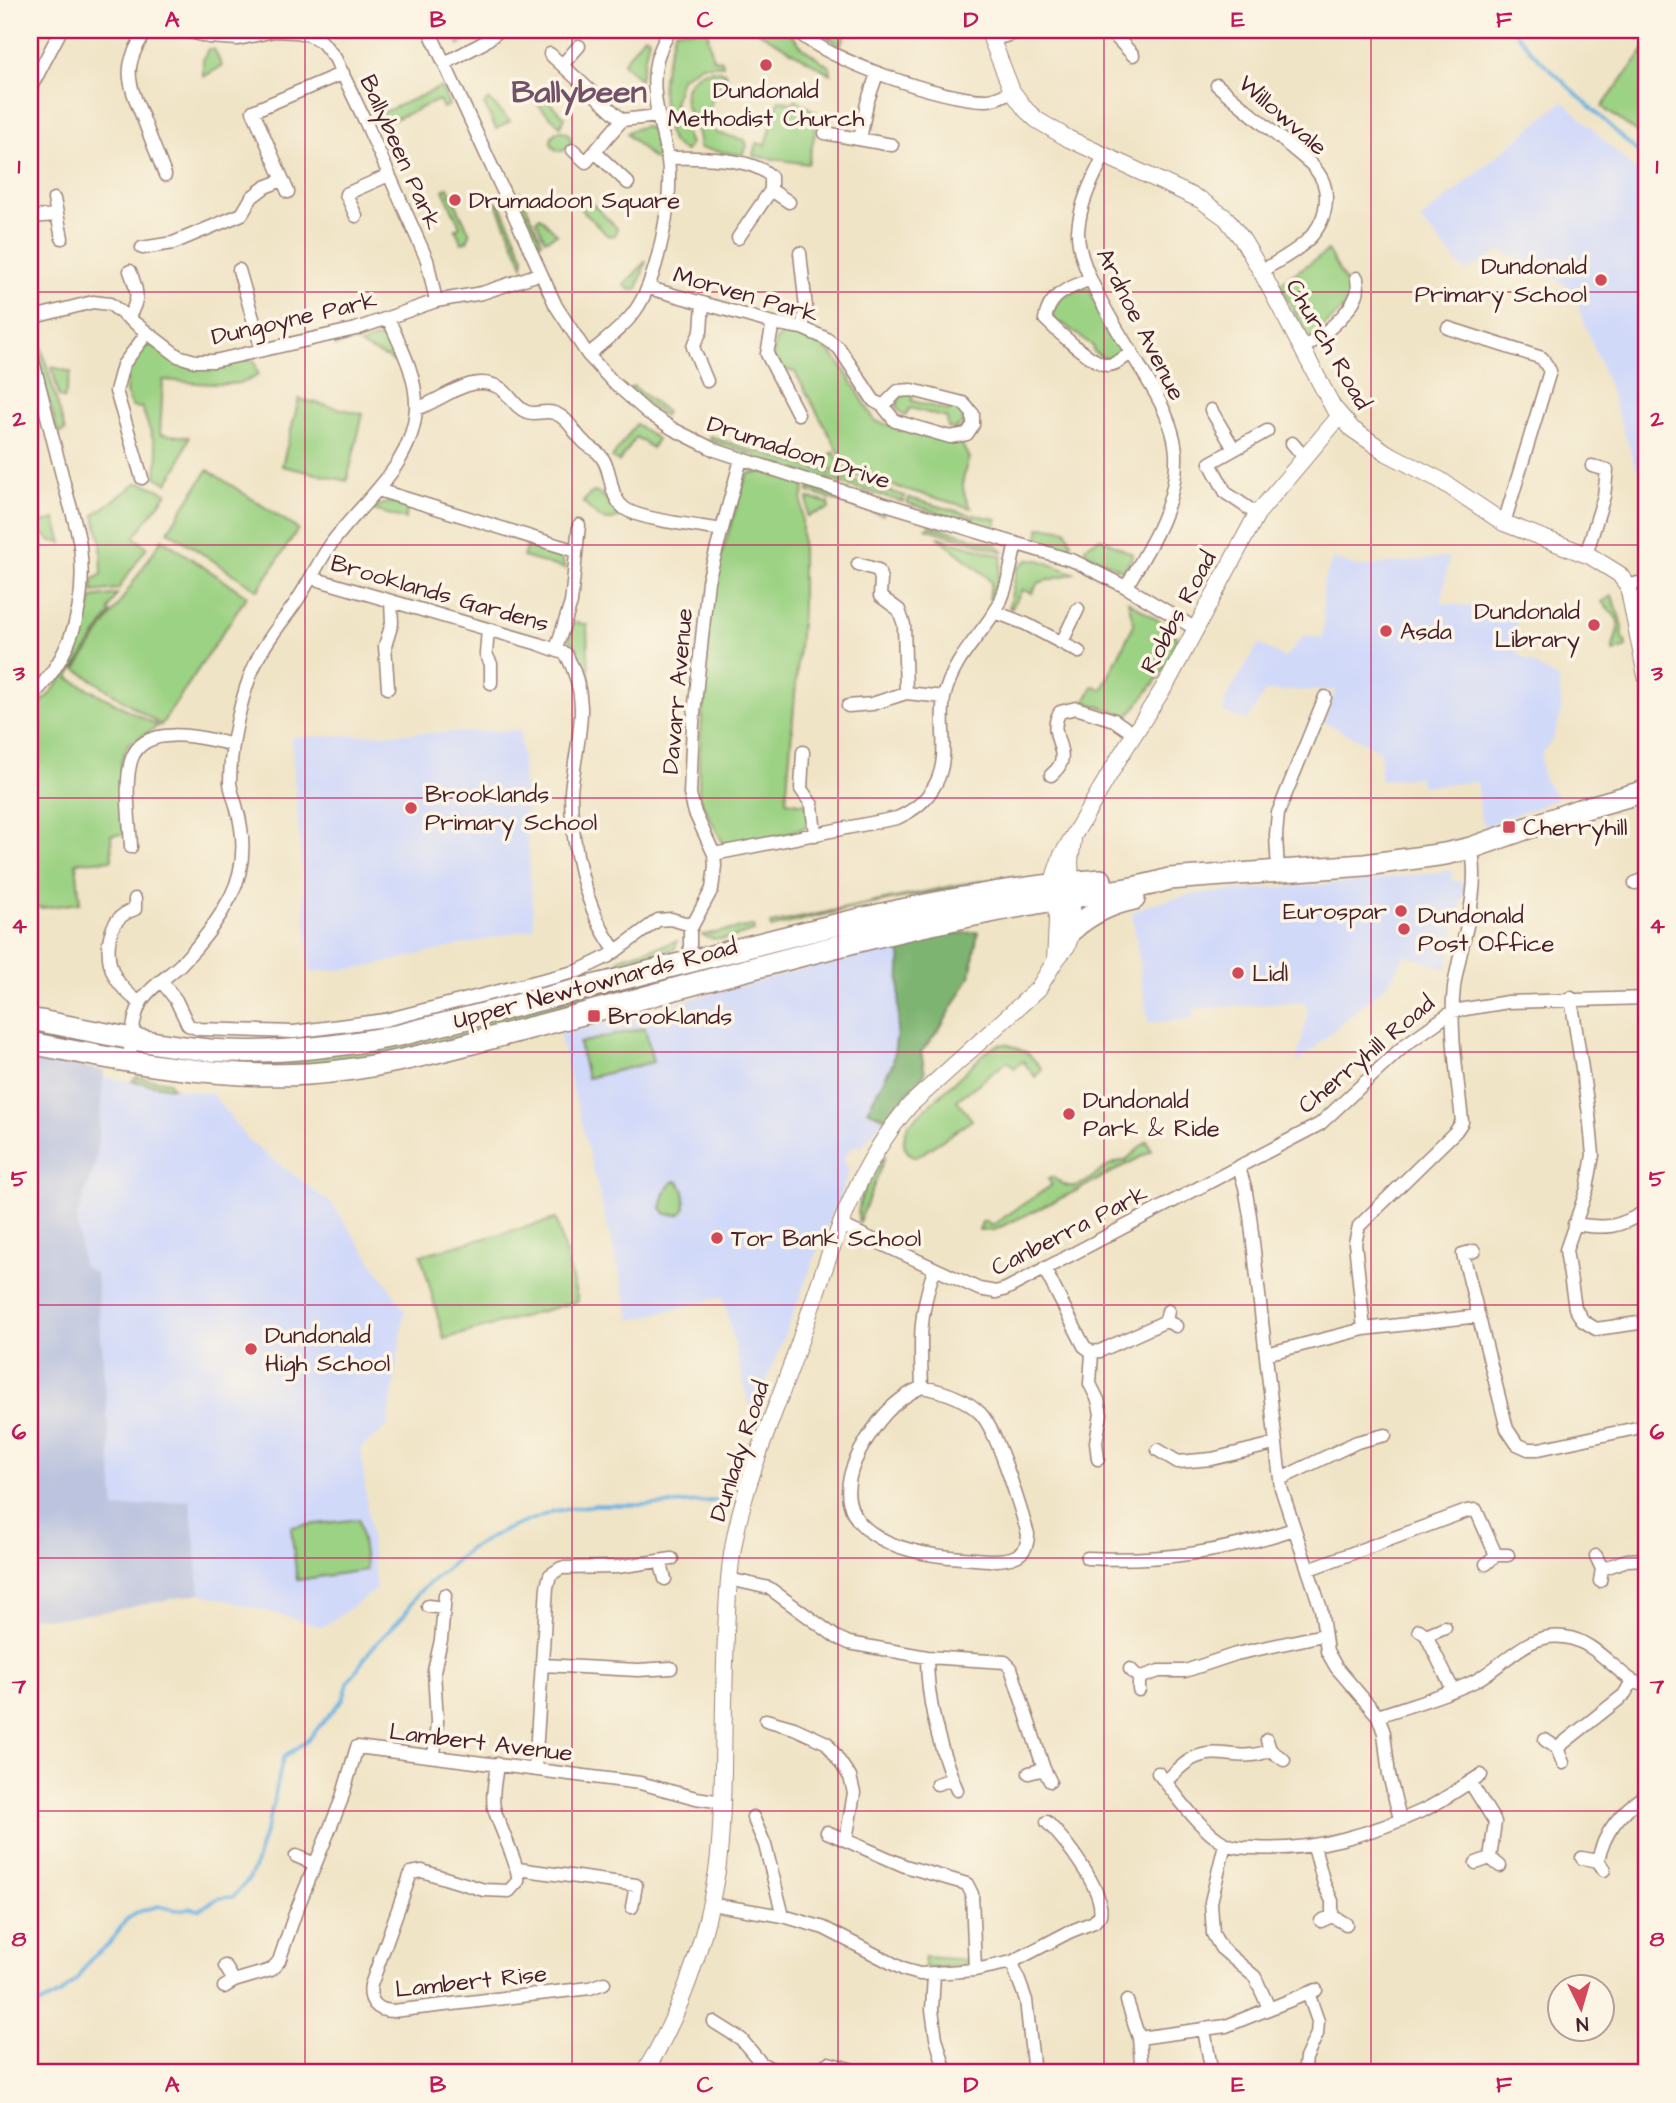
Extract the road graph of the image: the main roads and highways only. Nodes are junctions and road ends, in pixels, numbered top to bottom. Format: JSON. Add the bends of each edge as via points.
{"nodes":[{"id":1,"x":1646,"y":791,"type":"edge"},
{"id":2,"x":1254,"y":873,"type":"junction"},
{"id":3,"x":1063,"y":891,"type":"junction"},
{"id":4,"x":1073,"y":929,"type":"road end"},
{"id":5,"x":30,"y":1019,"type":"edge"},
{"id":6,"x":30,"y":1043,"type":"edge"}],
"edges":[{"from":1,"to":2,"type":"highway","name":"Upper Newtownards Road","via":[[1471,848],[1403,861]]},
{"from":2,"to":3,"type":"highway","name":"Upper Newtownards Road","via":[[1169,879],[1142,888]]},
{"from":2,"to":4,"type":"highway","via":[[1235,887],[1122,901]]},
{"from":3,"to":5,"type":"highway","name":"Upper Newtownards Road","via":[[922,904],[352,1044],[254,1052],[208,1049]]},
{"from":3,"to":6,"type":"highway","name":"Upper Newtownards Road","via":[[461,1045],[343,1070],[257,1075],[206,1071]]}]}
